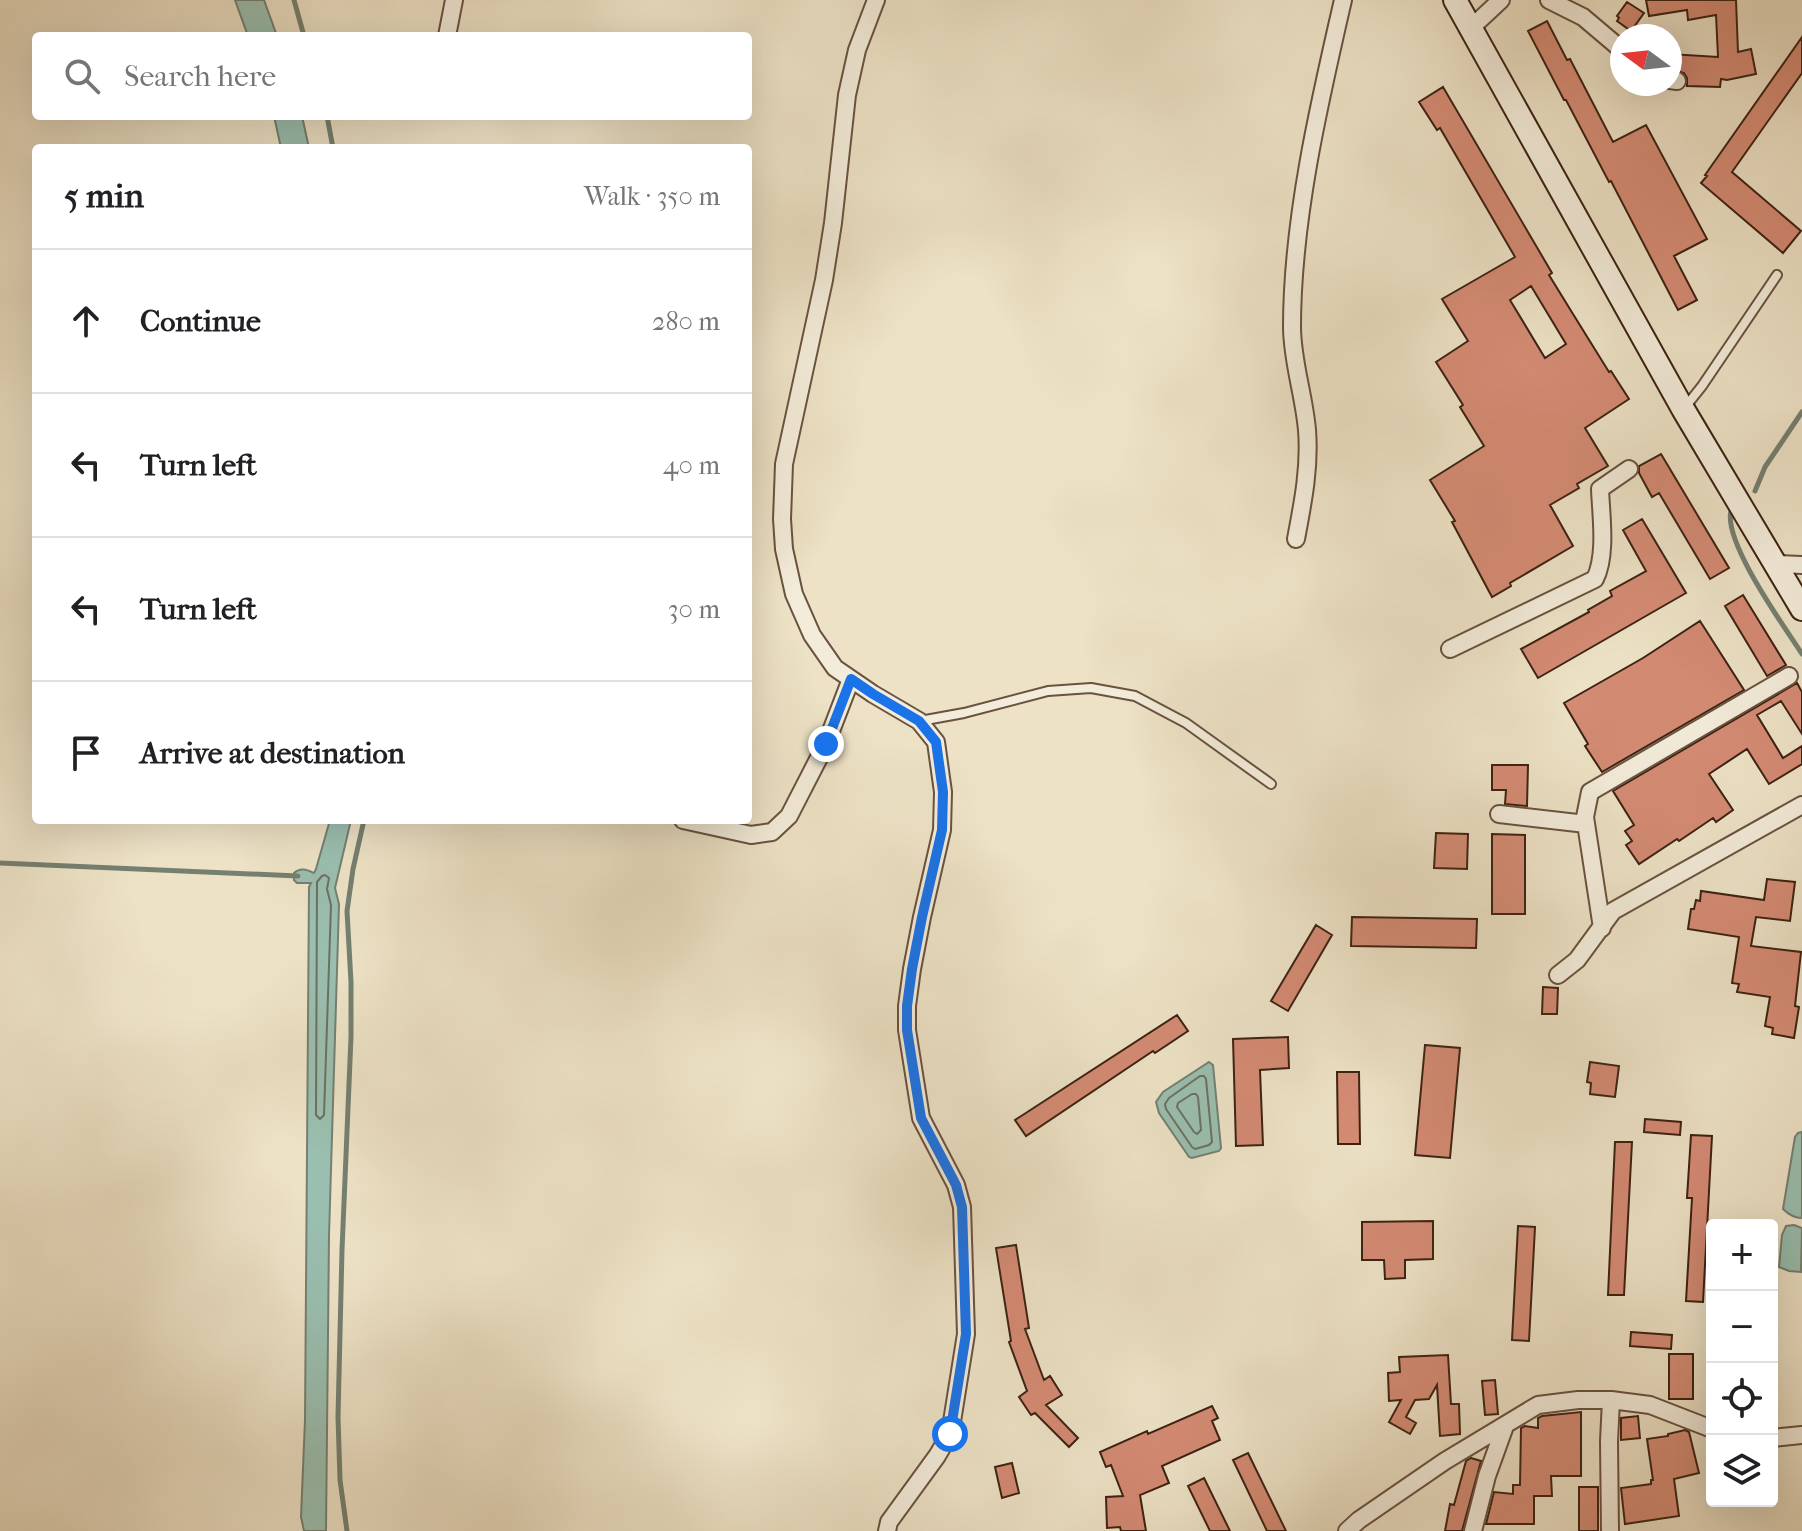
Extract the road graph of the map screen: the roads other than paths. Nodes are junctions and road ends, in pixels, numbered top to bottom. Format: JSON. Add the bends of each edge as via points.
{"nodes":[{"id":1,"x":454,"y":0,"type":"edge"},
{"id":2,"x":876,"y":0,"type":"edge"},
{"id":3,"x":1343,"y":0,"type":"edge"},
{"id":4,"x":1455,"y":0,"type":"edge"},
{"id":5,"x":1501,"y":0,"type":"edge"},
{"id":6,"x":1549,"y":0,"type":"edge"},
{"id":7,"x":1471,"y":28,"type":"junction"},
{"id":8,"x":448,"y":32,"type":"edge"},
{"id":9,"x":1610,"y":40,"type":"edge"},
{"id":10,"x":1777,"y":275,"type":"dead end"},
{"id":11,"x":1683,"y":409,"type":"junction"},
{"id":12,"x":1629,"y":469,"type":"dead end"},
{"id":13,"x":1296,"y":539,"type":"dead end"},
{"id":14,"x":1775,"y":564,"type":"junction"},
{"id":15,"x":1802,"y":565,"type":"edge"},
{"id":16,"x":1802,"y":609,"type":"edge"},
{"id":17,"x":1450,"y":649,"type":"dead end"},
{"id":18,"x":1789,"y":676,"type":"dead end"},
{"id":19,"x":851,"y":679,"type":"junction"},
{"id":20,"x":919,"y":721,"type":"junction"},
{"id":21,"x":1271,"y":784,"type":"dead end"},
{"id":22,"x":1802,"y":805,"type":"edge"},
{"id":23,"x":1499,"y":814,"type":"dead end"},
{"id":24,"x":701,"y":824,"type":"edge"},
{"id":25,"x":1586,"y":824,"type":"junction"},
{"id":26,"x":1602,"y":928,"type":"junction"},
{"id":27,"x":1558,"y":975,"type":"dead end"},
{"id":28,"x":1611,"y":1400,"type":"junction"},
{"id":29,"x":1505,"y":1426,"type":"junction"},
{"id":30,"x":1706,"y":1427,"type":"edge"},
{"id":31,"x":1802,"y":1435,"type":"edge"},
{"id":32,"x":1778,"y":1437,"type":"edge"},
{"id":33,"x":887,"y":1531,"type":"edge"},
{"id":34,"x":1347,"y":1531,"type":"edge"},
{"id":35,"x":1473,"y":1531,"type":"edge"},
{"id":36,"x":1610,"y":1531,"type":"edge"}],
"edges":[{"from":1,"to":8,"type":"street"},
{"from":2,"to":19,"type":"street","via":[[847,95],[824,280],[784,464],[784,549],[794,594],[812,635],[835,668]]},
{"from":3,"to":13,"type":"street","via":[[1321,96],[1295,277],[1293,348],[1308,469]]},
{"from":4,"to":7,"type":"street"},
{"from":5,"to":7,"type":"street"},
{"from":6,"to":9,"type":"street","via":[[1583,17]]},
{"from":7,"to":11,"type":"street"},
{"from":10,"to":11,"type":"lane"},
{"from":11,"to":14,"type":"street"},
{"from":12,"to":17,"type":"street","via":[[1600,489],[1602,541],[1595,579]]},
{"from":14,"to":15,"type":"street"},
{"from":14,"to":16,"type":"street"},
{"from":18,"to":25,"type":"street","via":[[1590,792]]},
{"from":19,"to":20,"type":"street"},
{"from":19,"to":24,"type":"street","via":[[826,744],[789,816],[772,832],[751,835]]},
{"from":20,"to":21,"type":"lane","via":[[1048,691],[1091,688],[1135,696],[1186,723]]},
{"from":20,"to":33,"type":"street","via":[[936,742],[942,830],[912,969],[907,1030],[921,1118],[962,1207],[966,1334],[950,1434]]},
{"from":22,"to":26,"type":"street","via":[[1613,911]]},
{"from":23,"to":25,"type":"street"},
{"from":25,"to":26,"type":"street"},
{"from":26,"to":27,"type":"street"},
{"from":28,"to":29,"type":"street","via":[[1538,1405]]},
{"from":28,"to":30,"type":"street","via":[[1650,1405]]},
{"from":28,"to":36,"type":"street"},
{"from":29,"to":34,"type":"street","via":[[1445,1461]]},
{"from":29,"to":35,"type":"street"},
{"from":31,"to":32,"type":"street"}]}
